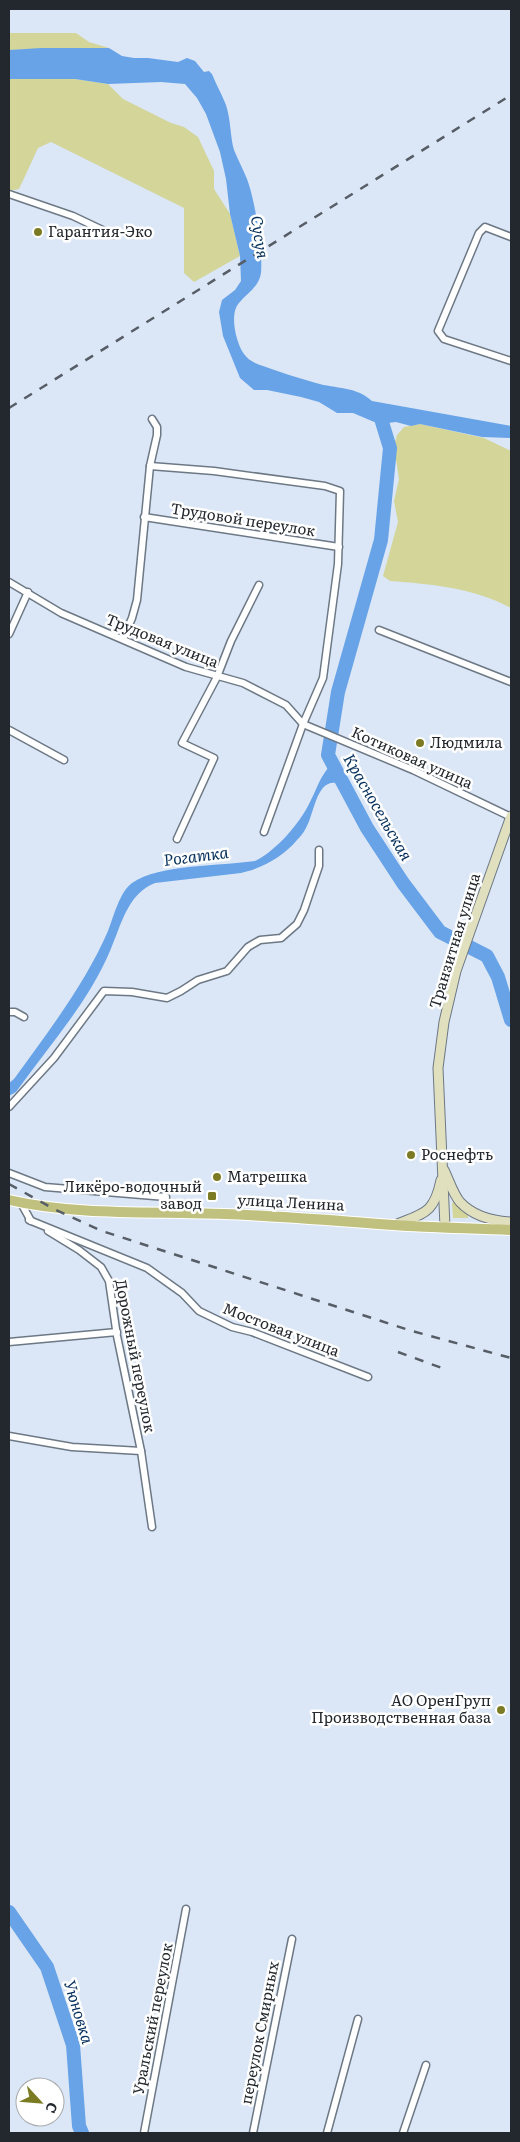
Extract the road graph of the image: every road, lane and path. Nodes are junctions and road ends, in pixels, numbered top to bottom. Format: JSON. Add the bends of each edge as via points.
{"nodes":[{"id":1,"x":9,"y":194,"type":"edge"},
{"id":2,"x":113,"y":235,"type":"dead end"},
{"id":3,"x":511,"y":237,"type":"edge"},
{"id":4,"x":511,"y":361,"type":"edge"},
{"id":5,"x":152,"y":419,"type":"dead end"},
{"id":6,"x":150,"y":466,"type":"junction"},
{"id":7,"x":144,"y":517,"type":"junction"},
{"id":8,"x":339,"y":547,"type":"junction"},
{"id":9,"x":9,"y":582,"type":"edge"},
{"id":10,"x":259,"y":585,"type":"dead end"},
{"id":11,"x":28,"y":592,"type":"junction"},
{"id":12,"x":379,"y":630,"type":"dead end"},
{"id":13,"x":9,"y":634,"type":"edge"},
{"id":14,"x":123,"y":639,"type":"junction"},
{"id":15,"x":217,"y":677,"type":"junction"},
{"id":16,"x":511,"y":682,"type":"edge"},
{"id":17,"x":303,"y":724,"type":"junction"},
{"id":18,"x":9,"y":730,"type":"edge"},
{"id":19,"x":64,"y":760,"type":"dead end"},
{"id":20,"x":511,"y":816,"type":"edge"},
{"id":21,"x":264,"y":832,"type":"dead end"},
{"id":22,"x":177,"y":839,"type":"dead end"},
{"id":23,"x":320,"y":850,"type":"dead end"},
{"id":24,"x":9,"y":1012,"type":"edge"},
{"id":25,"x":24,"y":1018,"type":"dead end"},
{"id":26,"x":9,"y":1107,"type":"edge"},
{"id":27,"x":443,"y":1168,"type":"junction"},
{"id":28,"x":9,"y":1172,"type":"edge"},
{"id":29,"x":9,"y":1200,"type":"edge"},
{"id":30,"x":21,"y":1203,"type":"junction"},
{"id":31,"x":166,"y":1212,"type":"junction"},
{"id":32,"x":29,"y":1220,"type":"junction"},
{"id":33,"x":511,"y":1222,"type":"edge"},
{"id":34,"x":395,"y":1225,"type":"junction"},
{"id":35,"x":445,"y":1227,"type":"junction"},
{"id":36,"x":511,"y":1230,"type":"edge"},
{"id":37,"x":117,"y":1332,"type":"junction"},
{"id":38,"x":9,"y":1342,"type":"edge"},
{"id":39,"x":368,"y":1377,"type":"dead end"},
{"id":40,"x":9,"y":1436,"type":"edge"},
{"id":41,"x":141,"y":1451,"type":"junction"},
{"id":42,"x":152,"y":1527,"type":"dead end"},
{"id":43,"x":186,"y":1909,"type":"dead end"},
{"id":44,"x":292,"y":1939,"type":"dead end"},
{"id":45,"x":358,"y":2019,"type":"dead end"},
{"id":46,"x":426,"y":2066,"type":"dead end"},
{"id":47,"x":144,"y":2133,"type":"edge"},
{"id":48,"x":253,"y":2133,"type":"edge"},
{"id":49,"x":327,"y":2133,"type":"edge"},
{"id":50,"x":403,"y":2133,"type":"edge"}],
"edges":[{"from":1,"to":2,"type":"street","via":[[73,216]]},
{"from":3,"to":4,"type":"street","via":[[485,228],[479,233],[438,331],[444,339]]},
{"from":5,"to":6,"type":"street","via":[[157,435]]},
{"from":6,"to":7,"type":"street"},
{"from":6,"to":8,"type":"street","via":[[214,471],[325,486],[340,491]]},
{"from":7,"to":8,"type":"street","name":"Трудовой переулок"},
{"from":7,"to":14,"type":"street","via":[[137,600]]},
{"from":8,"to":17,"type":"street","via":[[323,678]]},
{"from":9,"to":11,"type":"street","name":"Трудовая улица"},
{"from":10,"to":15,"type":"street"},
{"from":11,"to":13,"type":"street"},
{"from":11,"to":14,"type":"street","name":"Трудовая улица","via":[[60,612]]},
{"from":12,"to":16,"type":"street"},
{"from":14,"to":15,"type":"street","name":"Трудовая улица"},
{"from":15,"to":17,"type":"street","name":"Трудовая улица","via":[[243,684],[286,705]]},
{"from":15,"to":22,"type":"street","via":[[182,743],[214,758]]},
{"from":17,"to":20,"type":"street","name":"Котиковая улица"},
{"from":17,"to":21,"type":"street"},
{"from":18,"to":19,"type":"street"},
{"from":20,"to":27,"type":"main road","name":"Транзитная улица","via":[[448,1000],[438,1068]]},
{"from":23,"to":26,"type":"street","via":[[319,866],[304,910],[297,924],[281,938],[260,940],[248,947],[227,971],[198,980],[166,998],[104,991],[54,1058]]},
{"from":24,"to":25,"type":"street"},
{"from":27,"to":33,"type":"main road","via":[[460,1202],[492,1221]]},
{"from":27,"to":34,"type":"main road","via":[[434,1202],[427,1212]]},
{"from":27,"to":35,"type":"main road","name":"Транзитная улица"},
{"from":28,"to":31,"type":"street","via":[[45,1187],[166,1197]]},
{"from":29,"to":30,"type":"main road","name":"улица Ленина"},
{"from":30,"to":31,"type":"main road","name":"улица Ленина","via":[[54,1209]]},
{"from":30,"to":32,"type":"street"},
{"from":31,"to":34,"type":"main road","name":"улица Ленина"},
{"from":32,"to":37,"type":"street","name":"Дорожный переулок","via":[[101,1267],[109,1281]]},
{"from":32,"to":39,"type":"street","name":"Мостовая улица","via":[[147,1268],[182,1293],[200,1311],[232,1327]]},
{"from":34,"to":35,"type":"main road","name":"улица Ленина"},
{"from":35,"to":36,"type":"main road","name":"улица Ленина"},
{"from":37,"to":38,"type":"street"},
{"from":37,"to":41,"type":"street","name":"Дорожный переулок"},
{"from":40,"to":41,"type":"street","via":[[72,1446]]},
{"from":41,"to":42,"type":"street","name":"Дорожный переулок"},
{"from":43,"to":47,"type":"street","name":"Уральский переулок"},
{"from":44,"to":48,"type":"street","name":"переулок Смирных"},
{"from":45,"to":49,"type":"street"},
{"from":46,"to":50,"type":"street"}]}
